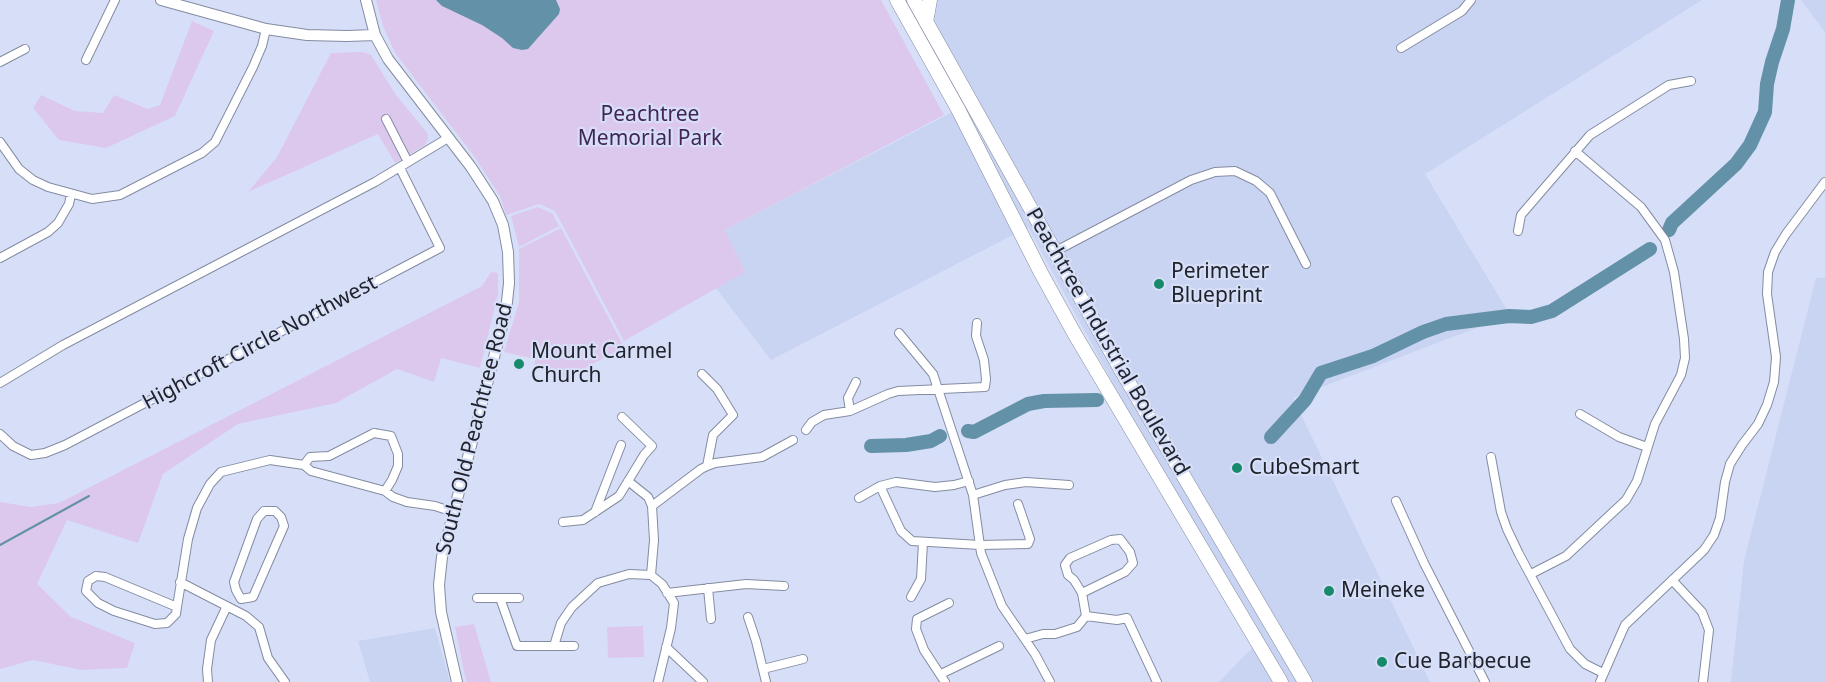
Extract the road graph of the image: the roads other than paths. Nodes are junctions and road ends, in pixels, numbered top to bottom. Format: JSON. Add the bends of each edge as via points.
{"nodes":[{"id":1,"x":116,"y":0,"type":"edge"},
{"id":2,"x":161,"y":0,"type":"edge"},
{"id":3,"x":366,"y":0,"type":"edge"},
{"id":4,"x":897,"y":0,"type":"edge"},
{"id":5,"x":914,"y":0,"type":"edge"},
{"id":6,"x":930,"y":0,"type":"edge"},
{"id":7,"x":1471,"y":0,"type":"edge"},
{"id":8,"x":926,"y":22,"type":"junction"},
{"id":9,"x":266,"y":29,"type":"junction"},
{"id":10,"x":375,"y":35,"type":"junction"},
{"id":11,"x":1401,"y":48,"type":"dead end"},
{"id":12,"x":25,"y":49,"type":"dead end"},
{"id":13,"x":86,"y":60,"type":"dead end"},
{"id":14,"x":0,"y":62,"type":"edge"},
{"id":15,"x":1691,"y":81,"type":"dead end"},
{"id":16,"x":386,"y":118,"type":"dead end"},
{"id":17,"x":448,"y":138,"type":"junction"},
{"id":18,"x":0,"y":142,"type":"edge"},
{"id":19,"x":1575,"y":151,"type":"junction"},
{"id":20,"x":408,"y":162,"type":"junction"},
{"id":21,"x":400,"y":168,"type":"junction"},
{"id":22,"x":1825,"y":182,"type":"edge"},
{"id":23,"x":71,"y":194,"type":"junction"},
{"id":24,"x":1518,"y":231,"type":"dead end"},
{"id":25,"x":1054,"y":252,"type":"junction"},
{"id":26,"x":0,"y":258,"type":"edge"},
{"id":27,"x":1306,"y":264,"type":"dead end"},
{"id":28,"x":977,"y":323,"type":"dead end"},
{"id":29,"x":899,"y":333,"type":"dead end"},
{"id":30,"x":702,"y":374,"type":"dead end"},
{"id":31,"x":856,"y":382,"type":"dead end"},
{"id":32,"x":0,"y":383,"type":"edge"},
{"id":33,"x":938,"y":390,"type":"junction"},
{"id":34,"x":850,"y":411,"type":"junction"},
{"id":35,"x":1580,"y":414,"type":"dead end"},
{"id":36,"x":622,"y":417,"type":"dead end"},
{"id":37,"x":806,"y":430,"type":"dead end"},
{"id":38,"x":0,"y":434,"type":"edge"},
{"id":39,"x":793,"y":440,"type":"dead end"},
{"id":40,"x":621,"y":445,"type":"dead end"},
{"id":41,"x":1647,"y":447,"type":"junction"},
{"id":42,"x":1491,"y":457,"type":"dead end"},
{"id":43,"x":304,"y":465,"type":"junction"},
{"id":44,"x":706,"y":466,"type":"junction"},
{"id":45,"x":969,"y":481,"type":"junction"},
{"id":46,"x":628,"y":482,"type":"junction"},
{"id":47,"x":1070,"y":485,"type":"dead end"},
{"id":48,"x":880,"y":486,"type":"junction"},
{"id":49,"x":385,"y":491,"type":"junction"},
{"id":50,"x":973,"y":495,"type":"junction"},
{"id":51,"x":859,"y":498,"type":"dead end"},
{"id":52,"x":1396,"y":501,"type":"dead end"},
{"id":53,"x":1018,"y":504,"type":"dead end"},
{"id":54,"x":652,"y":506,"type":"junction"},
{"id":55,"x":453,"y":512,"type":"junction"},
{"id":56,"x":595,"y":512,"type":"junction"},
{"id":57,"x":563,"y":522,"type":"dead end"},
{"id":58,"x":923,"y":542,"type":"junction"},
{"id":59,"x":980,"y":545,"type":"junction"},
{"id":60,"x":1531,"y":574,"type":"junction"},
{"id":61,"x":651,"y":575,"type":"junction"},
{"id":62,"x":1672,"y":580,"type":"junction"},
{"id":63,"x":180,"y":582,"type":"junction"},
{"id":64,"x":784,"y":586,"type":"dead end"},
{"id":65,"x":708,"y":588,"type":"junction"},
{"id":66,"x":667,"y":593,"type":"junction"},
{"id":67,"x":1082,"y":593,"type":"junction"},
{"id":68,"x":911,"y":597,"type":"dead end"},
{"id":69,"x":241,"y":598,"type":"junction"},
{"id":70,"x":477,"y":598,"type":"dead end"},
{"id":71,"x":500,"y":598,"type":"junction"},
{"id":72,"x":519,"y":598,"type":"dead end"},
{"id":73,"x":948,"y":603,"type":"dead end"},
{"id":74,"x":227,"y":606,"type":"junction"},
{"id":75,"x":177,"y":607,"type":"junction"},
{"id":76,"x":237,"y":612,"type":"junction"},
{"id":77,"x":1086,"y":616,"type":"junction"},
{"id":78,"x":748,"y":618,"type":"dead end"},
{"id":79,"x":711,"y":619,"type":"dead end"},
{"id":80,"x":1025,"y":639,"type":"junction"},
{"id":81,"x":554,"y":646,"type":"junction"},
{"id":82,"x":574,"y":646,"type":"dead end"},
{"id":83,"x":999,"y":646,"type":"dead end"},
{"id":84,"x":666,"y":647,"type":"junction"},
{"id":85,"x":803,"y":659,"type":"dead end"},
{"id":86,"x":763,"y":669,"type":"junction"},
{"id":87,"x":943,"y":678,"type":"edge"},
{"id":88,"x":1601,"y":678,"type":"edge"},
{"id":89,"x":208,"y":682,"type":"edge"},
{"id":90,"x":285,"y":682,"type":"edge"},
{"id":91,"x":457,"y":682,"type":"edge"},
{"id":92,"x":658,"y":682,"type":"edge"},
{"id":93,"x":703,"y":682,"type":"edge"},
{"id":94,"x":766,"y":682,"type":"edge"},
{"id":95,"x":1050,"y":682,"type":"edge"},
{"id":96,"x":1157,"y":682,"type":"edge"},
{"id":97,"x":1281,"y":682,"type":"edge"},
{"id":98,"x":1305,"y":682,"type":"edge"},
{"id":99,"x":1485,"y":682,"type":"edge"},
{"id":100,"x":1703,"y":682,"type":"edge"}],
"edges":[{"from":1,"to":13,"type":"street"},
{"from":2,"to":9,"type":"street"},
{"from":3,"to":10,"type":"street","name":"South Old Peachtree Road"},
{"from":4,"to":97,"type":"highway","name":"Peachtree Industrial Boulevard","via":[[958,108],[1074,333]]},
{"from":5,"to":8,"type":"highway","name":"Peachtree Industrial Boulevard"},
{"from":6,"to":8,"type":"highway"},
{"from":7,"to":11,"type":"street","via":[[1462,10]]},
{"from":8,"to":25,"type":"highway","name":"Peachtree Industrial Boulevard"},
{"from":9,"to":10,"type":"street","via":[[307,35]]},
{"from":9,"to":23,"type":"street","via":[[254,67],[215,142],[202,153],[120,195],[92,199]]},
{"from":10,"to":17,"type":"street","name":"South Old Peachtree Road","via":[[388,59]]},
{"from":12,"to":14,"type":"street"},
{"from":15,"to":19,"type":"street","via":[[1669,85],[1605,124]]},
{"from":16,"to":20,"type":"street"},
{"from":17,"to":20,"type":"street"},
{"from":17,"to":55,"type":"street","name":"South Old Peachtree Road","via":[[496,209],[508,252],[509,283],[506,311]]},
{"from":18,"to":23,"type":"street","via":[[19,169],[33,180]]},
{"from":19,"to":24,"type":"street","via":[[1521,216]]},
{"from":19,"to":41,"type":"street","via":[[1641,207],[1670,253],[1685,358]]},
{"from":20,"to":21,"type":"street"},
{"from":21,"to":32,"type":"street","via":[[63,345]]},
{"from":21,"to":38,"type":"street","name":"Highcroft Circle Northwest","via":[[440,248],[65,445],[31,455],[12,447]]},
{"from":22,"to":62,"type":"street","via":[[1786,234],[1768,272],[1767,294],[1776,357],[1767,405],[1730,464],[1714,535]]},
{"from":23,"to":26,"type":"street","via":[[58,223]]},
{"from":25,"to":27,"type":"street","via":[[1191,180],[1215,172],[1235,171],[1270,193]]},
{"from":25,"to":98,"type":"highway","name":"Peachtree Industrial Boulevard"},
{"from":28,"to":33,"type":"street","via":[[976,336],[987,379],[984,387]]},
{"from":29,"to":33,"type":"street","via":[[933,374]]},
{"from":30,"to":44,"type":"street","via":[[733,415],[712,435]]},
{"from":31,"to":34,"type":"street","via":[[848,398]]},
{"from":33,"to":34,"type":"street","via":[[898,391]]},
{"from":33,"to":45,"type":"street"},
{"from":34,"to":37,"type":"street","via":[[824,415]]},
{"from":35,"to":41,"type":"street","via":[[1619,437]]},
{"from":36,"to":46,"type":"street","via":[[652,446]]},
{"from":39,"to":44,"type":"street","via":[[762,458]]},
{"from":40,"to":56,"type":"street"},
{"from":41,"to":60,"type":"street","via":[[1637,481],[1626,500],[1566,556]]},
{"from":42,"to":60,"type":"street","via":[[1507,530]]},
{"from":43,"to":49,"type":"street","via":[[311,471]]},
{"from":43,"to":49,"type":"street","via":[[310,457],[329,456],[374,433],[390,436],[398,454],[398,466]]},
{"from":43,"to":63,"type":"street","via":[[270,460],[221,472],[197,508]]},
{"from":44,"to":54,"type":"street"},
{"from":45,"to":48,"type":"street","via":[[935,487],[896,482]]},
{"from":45,"to":50,"type":"street"},
{"from":46,"to":54,"type":"street","via":[[648,497]]},
{"from":46,"to":56,"type":"street","via":[[619,496]]},
{"from":47,"to":50,"type":"street","via":[[1026,482]]},
{"from":48,"to":51,"type":"street"},
{"from":48,"to":58,"type":"street","via":[[901,531],[912,541]]},
{"from":49,"to":55,"type":"street","via":[[407,502]]},
{"from":50,"to":59,"type":"street"},
{"from":52,"to":99,"type":"street"},
{"from":53,"to":59,"type":"street","via":[[1030,539],[1028,544]]},
{"from":54,"to":61,"type":"street"},
{"from":55,"to":91,"type":"street","name":"South Old Peachtree Road","via":[[439,585]]},
{"from":56,"to":57,"type":"street","via":[[583,520]]},
{"from":58,"to":59,"type":"street"},
{"from":58,"to":68,"type":"street","via":[[921,579]]},
{"from":59,"to":80,"type":"street","via":[[1002,606]]},
{"from":60,"to":88,"type":"street","via":[[1570,649]]},
{"from":61,"to":66,"type":"street"},
{"from":61,"to":81,"type":"street","via":[[629,574],[598,583],[572,607],[561,623]]},
{"from":62,"to":88,"type":"street","via":[[1625,625]]},
{"from":62,"to":100,"type":"street","via":[[1702,612],[1709,630]]},
{"from":63,"to":74,"type":"street"},
{"from":63,"to":75,"type":"street"},
{"from":64,"to":65,"type":"street"},
{"from":65,"to":66,"type":"street"},
{"from":65,"to":79,"type":"street"},
{"from":66,"to":84,"type":"street","via":[[674,603]]},
{"from":67,"to":67,"type":"street","via":[[1065,565],[1070,558],[1120,539],[1130,552],[1132,563],[1125,572]]},
{"from":67,"to":77,"type":"street"},
{"from":69,"to":69,"type":"street","via":[[234,582],[257,519],[264,511],[275,511],[284,526],[253,597]]},
{"from":69,"to":76,"type":"street"},
{"from":70,"to":71,"type":"street"},
{"from":71,"to":72,"type":"street"},
{"from":71,"to":81,"type":"street","via":[[517,646]]},
{"from":73,"to":87,"type":"street","via":[[917,620],[916,629],[924,650]]},
{"from":74,"to":76,"type":"street"},
{"from":74,"to":89,"type":"street","via":[[211,640]]},
{"from":75,"to":75,"type":"street","via":[[105,577],[96,576],[88,581],[86,591],[98,603],[138,620],[167,623],[176,615]]},
{"from":76,"to":90,"type":"street","via":[[259,627],[268,658]]},
{"from":77,"to":80,"type":"street","via":[[1077,627]]},
{"from":77,"to":96,"type":"street","via":[[1127,618]]},
{"from":78,"to":86,"type":"street"},
{"from":80,"to":95,"type":"street"},
{"from":81,"to":82,"type":"street"},
{"from":83,"to":87,"type":"street"},
{"from":84,"to":92,"type":"street"},
{"from":84,"to":93,"type":"street"},
{"from":85,"to":86,"type":"street"},
{"from":86,"to":94,"type":"street"}]}
